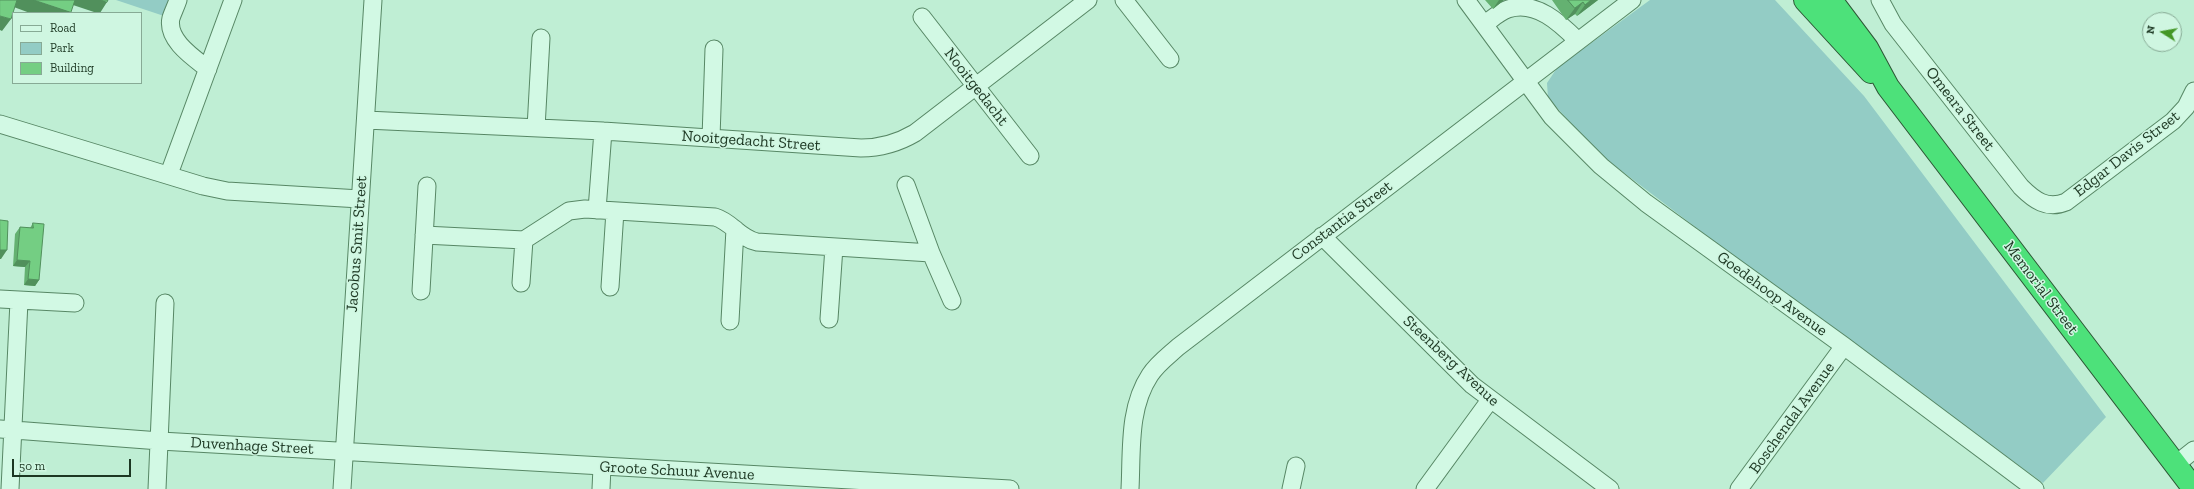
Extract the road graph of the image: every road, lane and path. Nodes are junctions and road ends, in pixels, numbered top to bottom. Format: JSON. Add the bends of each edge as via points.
{"nodes":[{"id":1,"x":178,"y":0,"type":"edge"},
{"id":2,"x":233,"y":0,"type":"edge"},
{"id":3,"x":373,"y":0,"type":"edge"},
{"id":4,"x":1088,"y":0,"type":"edge"},
{"id":5,"x":1124,"y":0,"type":"edge"},
{"id":6,"x":1466,"y":0,"type":"edge"},
{"id":7,"x":1631,"y":0,"type":"edge"},
{"id":8,"x":1790,"y":0,"type":"edge"},
{"id":9,"x":1805,"y":0,"type":"edge"},
{"id":10,"x":1831,"y":0,"type":"edge"},
{"id":11,"x":1880,"y":0,"type":"edge"},
{"id":12,"x":922,"y":17,"type":"dead end"},
{"id":13,"x":1484,"y":24,"type":"junction"},
{"id":14,"x":541,"y":38,"type":"dead end"},
{"id":15,"x":1578,"y":41,"type":"junction"},
{"id":16,"x":1843,"y":43,"type":"junction"},
{"id":17,"x":714,"y":49,"type":"dead end"},
{"id":18,"x":1170,"y":59,"type":"dead end"},
{"id":19,"x":208,"y":69,"type":"junction"},
{"id":20,"x":1527,"y":80,"type":"junction"},
{"id":21,"x":975,"y":86,"type":"junction"},
{"id":22,"x":1888,"y":87,"type":"junction"},
{"id":23,"x":2194,"y":91,"type":"edge"},
{"id":24,"x":366,"y":120,"type":"junction"},
{"id":25,"x":0,"y":124,"type":"edge"},
{"id":26,"x":536,"y":128,"type":"junction"},
{"id":27,"x":602,"y":131,"type":"junction"},
{"id":28,"x":711,"y":138,"type":"junction"},
{"id":29,"x":1030,"y":156,"type":"dead end"},
{"id":30,"x":169,"y":174,"type":"junction"},
{"id":31,"x":906,"y":185,"type":"dead end"},
{"id":32,"x":427,"y":186,"type":"dead end"},
{"id":33,"x":360,"y":199,"type":"junction"},
{"id":34,"x":2051,"y":205,"type":"joint"},
{"id":35,"x":597,"y":210,"type":"junction"},
{"id":36,"x":615,"y":211,"type":"junction"},
{"id":37,"x":735,"y":229,"type":"junction"},
{"id":38,"x":424,"y":235,"type":"junction"},
{"id":39,"x":1322,"y":236,"type":"junction"},
{"id":40,"x":524,"y":240,"type":"junction"},
{"id":41,"x":834,"y":247,"type":"junction"},
{"id":42,"x":931,"y":253,"type":"junction"},
{"id":43,"x":521,"y":283,"type":"dead end"},
{"id":44,"x":610,"y":287,"type":"dead end"},
{"id":45,"x":421,"y":291,"type":"dead end"},
{"id":46,"x":0,"y":299,"type":"edge"},
{"id":47,"x":19,"y":301,"type":"junction"},
{"id":48,"x":75,"y":302,"type":"dead end"},
{"id":49,"x":952,"y":302,"type":"dead end"},
{"id":50,"x":165,"y":303,"type":"dead end"},
{"id":51,"x":830,"y":319,"type":"dead end"},
{"id":52,"x":730,"y":321,"type":"dead end"},
{"id":53,"x":1844,"y":346,"type":"junction"},
{"id":54,"x":1490,"y":400,"type":"junction"},
{"id":55,"x":7,"y":429,"type":"edge"},
{"id":56,"x":160,"y":441,"type":"junction"},
{"id":57,"x":344,"y":450,"type":"junction"},
{"id":58,"x":2194,"y":450,"type":"edge"},
{"id":59,"x":2175,"y":465,"type":"junction"},
{"id":60,"x":1296,"y":466,"type":"dead end"},
{"id":61,"x":602,"y":467,"type":"junction"},
{"id":62,"x":10,"y":489,"type":"edge"},
{"id":63,"x":157,"y":489,"type":"edge"},
{"id":64,"x":342,"y":489,"type":"edge"},
{"id":65,"x":601,"y":489,"type":"edge"},
{"id":66,"x":1010,"y":489,"type":"edge"},
{"id":67,"x":1130,"y":489,"type":"edge"},
{"id":68,"x":1291,"y":489,"type":"edge"},
{"id":69,"x":1425,"y":489,"type":"edge"},
{"id":70,"x":1610,"y":489,"type":"edge"},
{"id":71,"x":1739,"y":489,"type":"edge"},
{"id":72,"x":2035,"y":489,"type":"edge"},
{"id":73,"x":2194,"y":489,"type":"edge"}],
"edges":[{"from":1,"to":19,"type":"street","via":[[171,19],[174,37],[192,57]]},
{"from":2,"to":19,"type":"street"},
{"from":3,"to":24,"type":"street","name":"Jacobus Smit Street"},
{"from":4,"to":21,"type":"street","name":"Nooitgedacht Street"},
{"from":5,"to":18,"type":"street"},
{"from":6,"to":13,"type":"street","name":"Goedehoop Avenue"},
{"from":7,"to":15,"type":"street","name":"Constantia Street"},
{"from":8,"to":16,"type":"highway","via":[[1822,31]]},
{"from":9,"to":16,"type":"highway","name":"Memorial Street"},
{"from":10,"to":22,"type":"highway","name":"Memorial Street","via":[[1867,48]]},
{"from":11,"to":34,"type":"street","name":"Omeara Street","via":[[1893,24],[2021,187],[2035,200]]},
{"from":12,"to":21,"type":"street","name":"Nooitgedacht"},
{"from":13,"to":15,"type":"street","via":[[1510,8],[1531,7],[1554,18]]},
{"from":13,"to":20,"type":"street","name":"Goedehoop Avenue"},
{"from":14,"to":26,"type":"street"},
{"from":15,"to":20,"type":"street","name":"Constantia Street"},
{"from":16,"to":22,"type":"highway","name":"Memorial Street"},
{"from":17,"to":28,"type":"street"},
{"from":19,"to":30,"type":"street"},
{"from":20,"to":39,"type":"street","name":"Constantia Street"},
{"from":20,"to":53,"type":"street","name":"Goedehoop Avenue","via":[[1552,117],[1601,166],[1646,203]]},
{"from":21,"to":28,"type":"street","name":"Nooitgedacht Street","via":[[915,133],[898,142],[880,146],[861,148]]},
{"from":21,"to":29,"type":"street","name":"Nooitgedacht"},
{"from":22,"to":59,"type":"highway","name":"Memorial Street"},
{"from":23,"to":34,"type":"street","name":"Edgar Davis Street","via":[[2186,107],[2173,121],[2071,198],[2061,204]]},
{"from":24,"to":26,"type":"street","name":"Nooitgedacht Street"},
{"from":24,"to":33,"type":"street","name":"Jacobus Smit Street"},
{"from":25,"to":30,"type":"street"},
{"from":26,"to":27,"type":"street","name":"Nooitgedacht Street"},
{"from":27,"to":28,"type":"street","name":"Nooitgedacht Street"},
{"from":27,"to":35,"type":"street"},
{"from":30,"to":33,"type":"street","via":[[227,191]]},
{"from":31,"to":42,"type":"street"},
{"from":32,"to":38,"type":"street"},
{"from":33,"to":57,"type":"street","name":"Jacobus Smit Street"},
{"from":35,"to":36,"type":"street"},
{"from":35,"to":40,"type":"street","via":[[569,211]]},
{"from":36,"to":37,"type":"street","via":[[716,216],[726,220]]},
{"from":36,"to":44,"type":"street"},
{"from":37,"to":41,"type":"street","via":[[757,242]]},
{"from":37,"to":52,"type":"street"},
{"from":38,"to":40,"type":"street"},
{"from":38,"to":45,"type":"street"},
{"from":39,"to":54,"type":"street","name":"Steenberg Avenue","via":[[1458,372]]},
{"from":39,"to":67,"type":"street","name":"Constantia Street","via":[[1178,347],[1150,375],[1142,387],[1134,413]]},
{"from":40,"to":43,"type":"street"},
{"from":41,"to":42,"type":"street"},
{"from":41,"to":51,"type":"street"},
{"from":42,"to":49,"type":"street"},
{"from":46,"to":47,"type":"street"},
{"from":47,"to":48,"type":"street"},
{"from":47,"to":55,"type":"street"},
{"from":50,"to":56,"type":"street"},
{"from":53,"to":71,"type":"street","name":"Boschendal Avenue"},
{"from":53,"to":72,"type":"street","name":"Goedehoop Avenue"},
{"from":54,"to":69,"type":"street"},
{"from":54,"to":70,"type":"street","name":"Steenberg Avenue"},
{"from":55,"to":56,"type":"street","name":"Duvenhage Street"},
{"from":55,"to":62,"type":"street"},
{"from":56,"to":57,"type":"street","name":"Duvenhage Street"},
{"from":56,"to":63,"type":"street"},
{"from":57,"to":61,"type":"street","name":"Groote Schuur Avenue"},
{"from":57,"to":64,"type":"street","name":"Jacobus Smit Street"},
{"from":58,"to":59,"type":"street"},
{"from":59,"to":73,"type":"highway","name":"Memorial Street"},
{"from":60,"to":68,"type":"street"},
{"from":61,"to":65,"type":"street"},
{"from":61,"to":66,"type":"street","name":"Groote Schuur Avenue"}]}
